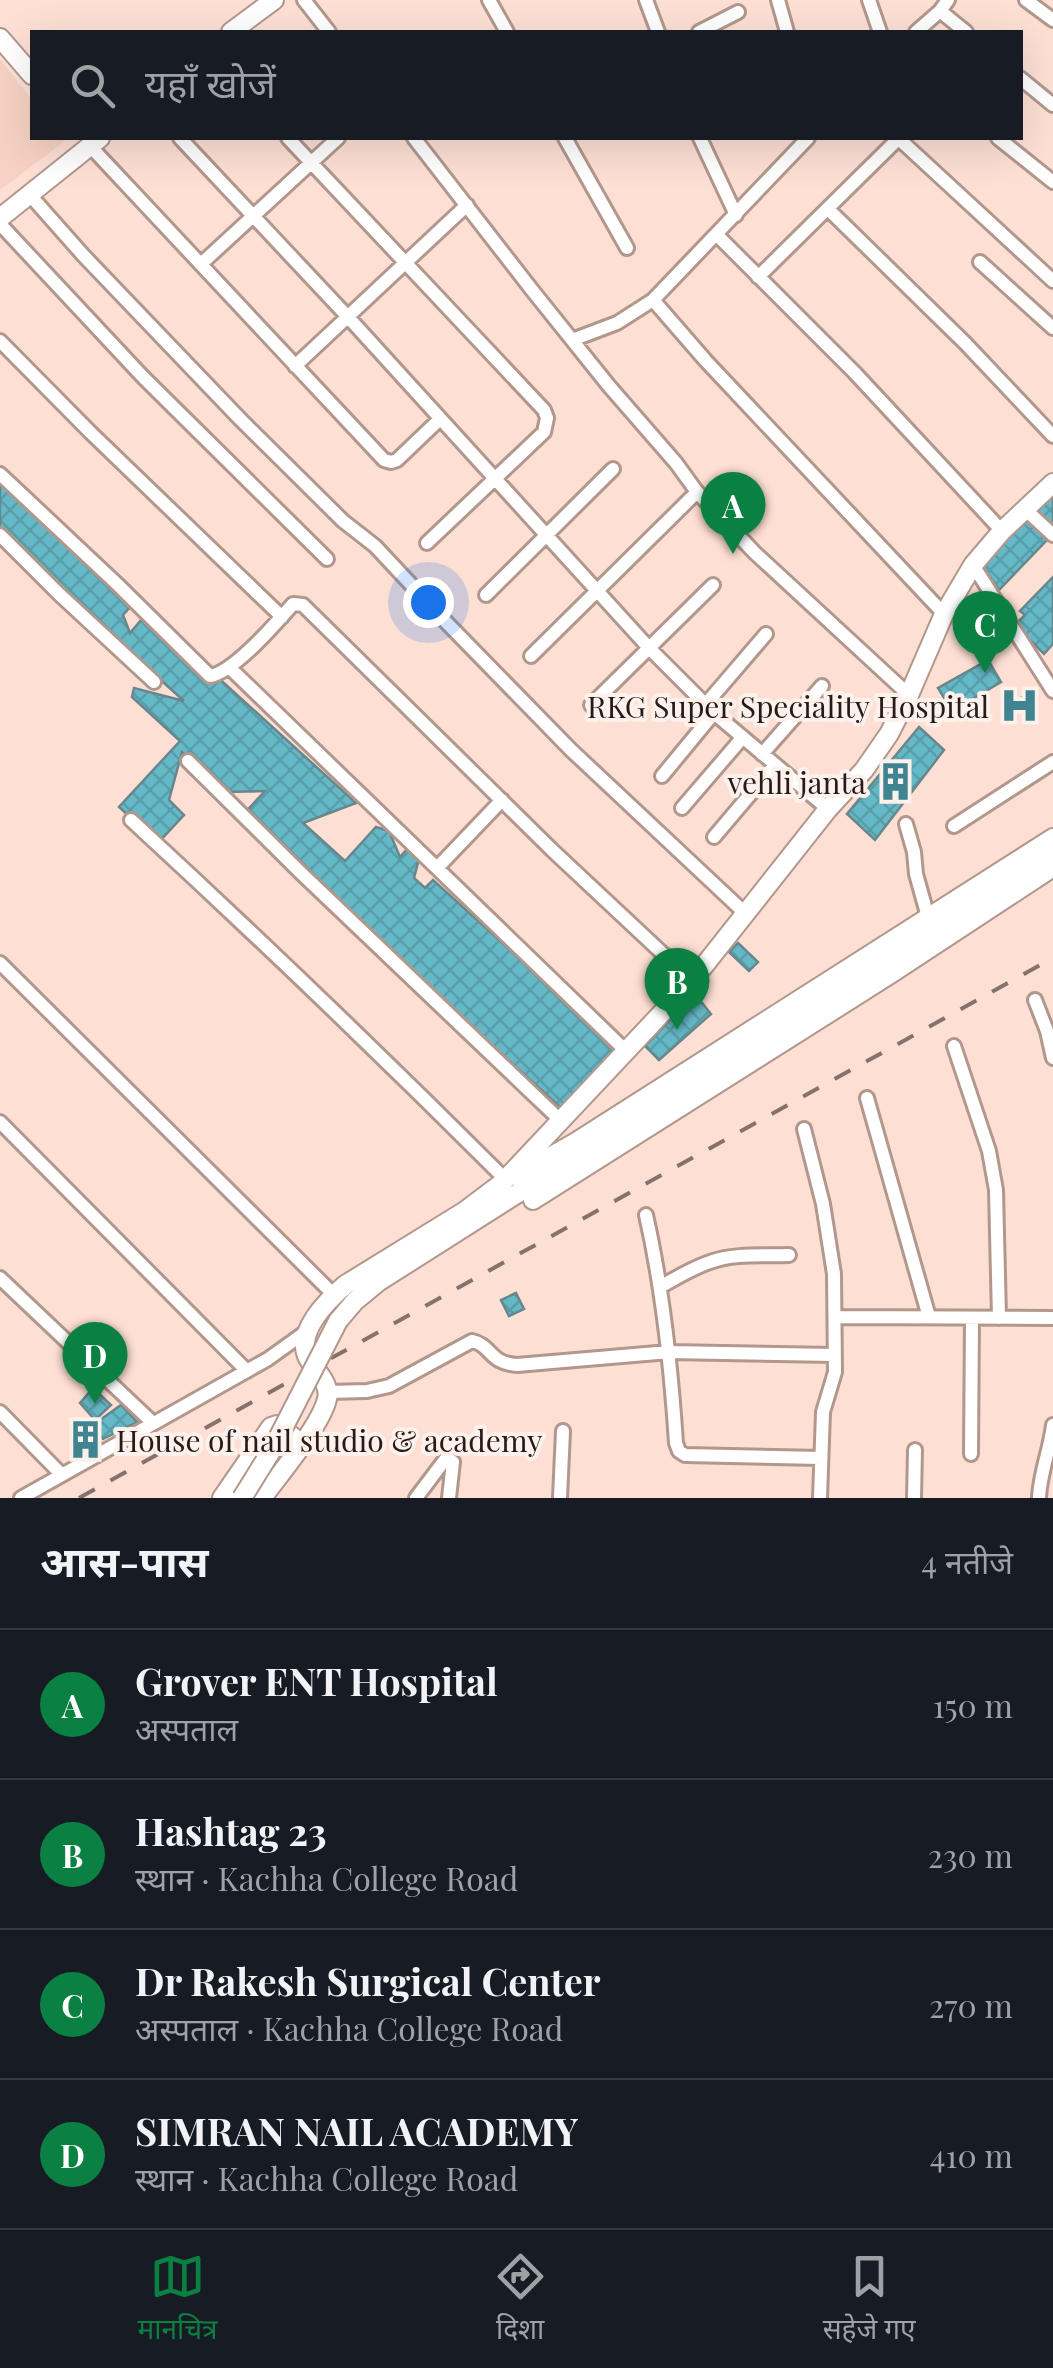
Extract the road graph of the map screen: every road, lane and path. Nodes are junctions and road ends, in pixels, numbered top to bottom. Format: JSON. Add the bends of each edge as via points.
{"nodes":[{"id":1,"x":274,"y":0,"type":"edge"},
{"id":2,"x":304,"y":0,"type":"edge"},
{"id":3,"x":489,"y":0,"type":"edge"},
{"id":4,"x":646,"y":0,"type":"edge"},
{"id":5,"x":778,"y":0,"type":"edge"},
{"id":6,"x":869,"y":0,"type":"edge"},
{"id":7,"x":1026,"y":0,"type":"edge"},
{"id":8,"x":946,"y":3,"type":"edge"},
{"id":9,"x":738,"y":12,"type":"dead end"},
{"id":10,"x":1053,"y":20,"type":"edge"},
{"id":11,"x":233,"y":30,"type":"edge"},
{"id":12,"x":327,"y":30,"type":"edge"},
{"id":13,"x":506,"y":30,"type":"edge"},
{"id":14,"x":657,"y":30,"type":"edge"},
{"id":15,"x":703,"y":30,"type":"edge"},
{"id":16,"x":786,"y":30,"type":"edge"},
{"id":17,"x":879,"y":30,"type":"edge"},
{"id":18,"x":918,"y":30,"type":"edge"},
{"id":19,"x":965,"y":30,"type":"edge"},
{"id":20,"x":0,"y":38,"type":"edge"},
{"id":21,"x":30,"y":73,"type":"edge"},
{"id":22,"x":1023,"y":80,"type":"edge"},
{"id":23,"x":1053,"y":104,"type":"edge"},
{"id":24,"x":182,"y":140,"type":"edge"},
{"id":25,"x":290,"y":140,"type":"edge"},
{"id":26,"x":336,"y":140,"type":"edge"},
{"id":27,"x":416,"y":140,"type":"edge"},
{"id":28,"x":565,"y":140,"type":"edge"},
{"id":29,"x":701,"y":140,"type":"edge"},
{"id":30,"x":806,"y":140,"type":"edge"},
{"id":31,"x":897,"y":140,"type":"edge"},
{"id":32,"x":901,"y":140,"type":"edge"},
{"id":33,"x":1000,"y":140,"type":"edge"},
{"id":34,"x":93,"y":141,"type":"edge"},
{"id":35,"x":312,"y":162,"type":"junction"},
{"id":36,"x":1053,"y":182,"type":"edge"},
{"id":37,"x":28,"y":194,"type":"junction"},
{"id":38,"x":467,"y":205,"type":"junction"},
{"id":39,"x":828,"y":209,"type":"junction"},
{"id":40,"x":736,"y":214,"type":"junction"},
{"id":41,"x":252,"y":216,"type":"junction"},
{"id":42,"x":0,"y":221,"type":"edge"},
{"id":43,"x":716,"y":234,"type":"junction"},
{"id":44,"x":628,"y":248,"type":"dead end"},
{"id":45,"x":980,"y":262,"type":"dead end"},
{"id":46,"x":201,"y":264,"type":"junction"},
{"id":47,"x":406,"y":264,"type":"junction"},
{"id":48,"x":758,"y":277,"type":"junction"},
{"id":49,"x":1053,"y":281,"type":"edge"},
{"id":50,"x":652,"y":300,"type":"junction"},
{"id":51,"x":348,"y":317,"type":"junction"},
{"id":52,"x":1053,"y":328,"type":"edge"},
{"id":53,"x":572,"y":340,"type":"junction"},
{"id":54,"x":0,"y":341,"type":"edge"},
{"id":55,"x":295,"y":366,"type":"junction"},
{"id":56,"x":440,"y":419,"type":"junction"},
{"id":57,"x":1053,"y":436,"type":"edge"},
{"id":58,"x":614,"y":469,"type":"dead end"},
{"id":59,"x":0,"y":474,"type":"edge"},
{"id":60,"x":496,"y":479,"type":"junction"},
{"id":61,"x":1053,"y":483,"type":"edge"},
{"id":62,"x":698,"y":492,"type":"junction"},
{"id":63,"x":1025,"y":509,"type":"junction"},
{"id":64,"x":1002,"y":530,"type":"junction"},
{"id":65,"x":0,"y":535,"type":"edge"},
{"id":66,"x":1053,"y":535,"type":"edge"},
{"id":67,"x":546,"y":536,"type":"junction"},
{"id":68,"x":427,"y":544,"type":"dead end"},
{"id":69,"x":327,"y":559,"type":"dead end"},
{"id":70,"x":973,"y":565,"type":"junction"},
{"id":71,"x":713,"y":584,"type":"dead end"},
{"id":72,"x":596,"y":592,"type":"junction"},
{"id":73,"x":486,"y":595,"type":"dead end"},
{"id":74,"x":944,"y":614,"type":"junction"},
{"id":75,"x":282,"y":617,"type":"junction"},
{"id":76,"x":766,"y":634,"type":"dead end"},
{"id":77,"x":650,"y":649,"type":"junction"},
{"id":78,"x":531,"y":656,"type":"dead end"},
{"id":79,"x":230,"y":668,"type":"junction"},
{"id":80,"x":154,"y":682,"type":"dead end"},
{"id":81,"x":822,"y":686,"type":"dead end"},
{"id":82,"x":1053,"y":691,"type":"edge"},
{"id":83,"x":909,"y":695,"type":"junction"},
{"id":84,"x":591,"y":705,"type":"dead end"},
{"id":85,"x":710,"y":709,"type":"junction"},
{"id":86,"x":743,"y":737,"type":"junction"},
{"id":87,"x":762,"y":754,"type":"junction"},
{"id":88,"x":188,"y":760,"type":"dead end"},
{"id":89,"x":1053,"y":762,"type":"edge"},
{"id":90,"x":775,"y":766,"type":"junction"},
{"id":91,"x":662,"y":776,"type":"dead end"},
{"id":92,"x":502,"y":800,"type":"junction"},
{"id":93,"x":682,"y":808,"type":"dead end"},
{"id":94,"x":828,"y":809,"type":"junction"},
{"id":95,"x":131,"y":820,"type":"dead end"},
{"id":96,"x":906,"y":824,"type":"dead end"},
{"id":97,"x":954,"y":826,"type":"dead end"},
{"id":98,"x":714,"y":836,"type":"dead end"},
{"id":99,"x":1053,"y":838,"type":"edge"},
{"id":100,"x":1053,"y":852,"type":"edge"},
{"id":101,"x":1053,"y":867,"type":"edge"},
{"id":102,"x":438,"y":868,"type":"junction"},
{"id":103,"x":746,"y":914,"type":"junction"},
{"id":104,"x":928,"y":916,"type":"junction"},
{"id":105,"x":0,"y":963,"type":"edge"},
{"id":106,"x":692,"y":981,"type":"junction"},
{"id":107,"x":1034,"y":1000,"type":"dead end"},
{"id":108,"x":954,"y":1046,"type":"dead end"},
{"id":109,"x":626,"y":1052,"type":"junction"},
{"id":110,"x":1053,"y":1058,"type":"edge"},
{"id":111,"x":867,"y":1098,"type":"dead end"},
{"id":112,"x":560,"y":1120,"type":"junction"},
{"id":113,"x":0,"y":1122,"type":"edge"},
{"id":114,"x":804,"y":1130,"type":"dead end"},
{"id":115,"x":504,"y":1182,"type":"junction"},
{"id":116,"x":533,"y":1200,"type":"dead end"},
{"id":117,"x":646,"y":1215,"type":"dead end"},
{"id":118,"x":789,"y":1255,"type":"dead end"},
{"id":119,"x":0,"y":1278,"type":"edge"},
{"id":120,"x":660,"y":1287,"type":"junction"},
{"id":121,"x":334,"y":1294,"type":"junction"},
{"id":122,"x":835,"y":1316,"type":"junction"},
{"id":123,"x":930,"y":1317,"type":"junction"},
{"id":124,"x":972,"y":1318,"type":"junction"},
{"id":125,"x":999,"y":1318,"type":"junction"},
{"id":126,"x":1053,"y":1318,"type":"edge"},
{"id":127,"x":307,"y":1331,"type":"junction"},
{"id":128,"x":669,"y":1352,"type":"junction"},
{"id":129,"x":835,"y":1354,"type":"junction"},
{"id":130,"x":248,"y":1371,"type":"junction"},
{"id":131,"x":328,"y":1392,"type":"junction"},
{"id":132,"x":0,"y":1412,"type":"edge"},
{"id":133,"x":153,"y":1422,"type":"junction"},
{"id":134,"x":1053,"y":1425,"type":"edge"},
{"id":135,"x":563,"y":1430,"type":"dead end"},
{"id":136,"x":302,"y":1442,"type":"junction"},
{"id":137,"x":915,"y":1450,"type":"dead end"},
{"id":138,"x":971,"y":1454,"type":"dead end"},
{"id":139,"x":821,"y":1458,"type":"junction"},
{"id":140,"x":62,"y":1474,"type":"junction"},
{"id":141,"x":21,"y":1498,"type":"edge"},
{"id":142,"x":222,"y":1498,"type":"edge"},
{"id":143,"x":242,"y":1498,"type":"edge"},
{"id":144,"x":262,"y":1498,"type":"edge"},
{"id":145,"x":416,"y":1498,"type":"edge"},
{"id":146,"x":450,"y":1498,"type":"edge"},
{"id":147,"x":560,"y":1498,"type":"edge"},
{"id":148,"x":820,"y":1498,"type":"edge"},
{"id":149,"x":914,"y":1498,"type":"edge"},
{"id":150,"x":1039,"y":1498,"type":"edge"}],
"edges":[{"from":1,"to":11,"type":"street"},
{"from":2,"to":12,"type":"street"},
{"from":3,"to":13,"type":"street"},
{"from":4,"to":14,"type":"street"},
{"from":5,"to":16,"type":"street"},
{"from":6,"to":17,"type":"street"},
{"from":7,"to":10,"type":"street"},
{"from":8,"to":18,"type":"street"},
{"from":8,"to":19,"type":"street"},
{"from":9,"to":15,"type":"street"},
{"from":20,"to":21,"type":"street"},
{"from":22,"to":23,"type":"street"},
{"from":24,"to":41,"type":"street"},
{"from":25,"to":35,"type":"street"},
{"from":26,"to":35,"type":"street"},
{"from":27,"to":38,"type":"street"},
{"from":28,"to":44,"type":"street"},
{"from":29,"to":40,"type":"street"},
{"from":30,"to":40,"type":"street"},
{"from":31,"to":39,"type":"street"},
{"from":32,"to":49,"type":"street"},
{"from":33,"to":36,"type":"street"},
{"from":34,"to":37,"type":"street"},
{"from":34,"to":46,"type":"street"},
{"from":35,"to":41,"type":"street"},
{"from":35,"to":47,"type":"street"},
{"from":37,"to":42,"type":"street"},
{"from":37,"to":103,"type":"street","via":[[240,420],[376,546],[585,764]]},
{"from":38,"to":47,"type":"street"},
{"from":38,"to":53,"type":"street"},
{"from":39,"to":48,"type":"street"},
{"from":39,"to":57,"type":"street"},
{"from":40,"to":43,"type":"street"},
{"from":41,"to":46,"type":"street"},
{"from":41,"to":51,"type":"street"},
{"from":42,"to":69,"type":"street","via":[[143,377]]},
{"from":43,"to":48,"type":"street"},
{"from":43,"to":50,"type":"street"},
{"from":45,"to":52,"type":"street"},
{"from":46,"to":55,"type":"street"},
{"from":47,"to":51,"type":"street"},
{"from":47,"to":60,"type":"street","via":[[544,410],[544,432]]},
{"from":48,"to":64,"type":"street"},
{"from":50,"to":53,"type":"street","via":[[618,323]]},
{"from":50,"to":74,"type":"street"},
{"from":51,"to":55,"type":"street"},
{"from":51,"to":56,"type":"street"},
{"from":53,"to":62,"type":"street"},
{"from":54,"to":75,"type":"street"},
{"from":55,"to":56,"type":"street","via":[[384,460],[397,460]]},
{"from":56,"to":60,"type":"street"},
{"from":58,"to":67,"type":"street"},
{"from":59,"to":79,"type":"street","via":[[205,673]]},
{"from":60,"to":67,"type":"street"},
{"from":60,"to":68,"type":"street"},
{"from":61,"to":63,"type":"street"},
{"from":62,"to":72,"type":"street"},
{"from":62,"to":83,"type":"street","via":[[754,553]]},
{"from":63,"to":64,"type":"street"},
{"from":63,"to":66,"type":"street"},
{"from":64,"to":70,"type":"street"},
{"from":65,"to":80,"type":"street"},
{"from":67,"to":72,"type":"street"},
{"from":67,"to":73,"type":"street"},
{"from":70,"to":74,"type":"street"},
{"from":70,"to":82,"type":"street"},
{"from":71,"to":77,"type":"street"},
{"from":72,"to":77,"type":"street"},
{"from":72,"to":78,"type":"street"},
{"from":74,"to":83,"type":"street"},
{"from":75,"to":79,"type":"street"},
{"from":75,"to":92,"type":"street","via":[[293,604],[303,605]]},
{"from":76,"to":85,"type":"street"},
{"from":77,"to":84,"type":"street"},
{"from":77,"to":85,"type":"street"},
{"from":79,"to":102,"type":"street"},
{"from":81,"to":87,"type":"street"},
{"from":83,"to":94,"type":"street","via":[[864,770]]},
{"from":85,"to":86,"type":"street"},
{"from":85,"to":91,"type":"street"},
{"from":86,"to":87,"type":"street"},
{"from":86,"to":93,"type":"street"},
{"from":87,"to":90,"type":"street"},
{"from":88,"to":112,"type":"street"},
{"from":89,"to":97,"type":"street"},
{"from":90,"to":94,"type":"street"},
{"from":90,"to":98,"type":"street"},
{"from":92,"to":102,"type":"street"},
{"from":92,"to":106,"type":"street"},
{"from":94,"to":103,"type":"street"},
{"from":95,"to":115,"type":"street","via":[[419,1092]]},
{"from":96,"to":104,"type":"street"},
{"from":99,"to":104,"type":"street"},
{"from":100,"to":143,"type":"street","bridge":true,"via":[[378,1282],[338,1321]]},
{"from":101,"to":116,"type":"street"},
{"from":102,"to":109,"type":"street"},
{"from":103,"to":106,"type":"street"},
{"from":104,"to":115,"type":"street"},
{"from":105,"to":121,"type":"street"},
{"from":106,"to":109,"type":"street"},
{"from":107,"to":110,"type":"street"},
{"from":108,"to":125,"type":"street","via":[[996,1190]]},
{"from":109,"to":112,"type":"street"},
{"from":111,"to":123,"type":"street"},
{"from":112,"to":115,"type":"street"},
{"from":113,"to":130,"type":"street"},
{"from":114,"to":122,"type":"street","via":[[830,1238]]},
{"from":115,"to":121,"type":"street"},
{"from":117,"to":120,"type":"street"},
{"from":118,"to":120,"type":"street","via":[[714,1260]]},
{"from":119,"to":133,"type":"street"},
{"from":120,"to":128,"type":"street"},
{"from":121,"to":127,"type":"street"},
{"from":122,"to":123,"type":"street"},
{"from":122,"to":129,"type":"street"},
{"from":123,"to":124,"type":"street"},
{"from":124,"to":125,"type":"street"},
{"from":124,"to":138,"type":"street"},
{"from":125,"to":126,"type":"street"},
{"from":127,"to":130,"type":"street"},
{"from":127,"to":131,"type":"street","via":[[306,1355]]},
{"from":128,"to":129,"type":"street"},
{"from":128,"to":131,"type":"street","via":[[517,1366],[472,1341],[390,1386]]},
{"from":128,"to":139,"type":"street","via":[[676,1443],[684,1455]]},
{"from":129,"to":139,"type":"street"},
{"from":130,"to":133,"type":"street"},
{"from":131,"to":136,"type":"street"},
{"from":132,"to":140,"type":"street"},
{"from":133,"to":140,"type":"street"},
{"from":134,"to":150,"type":"street"},
{"from":135,"to":147,"type":"street"},
{"from":136,"to":142,"type":"street","via":[[271,1426]]},
{"from":136,"to":144,"type":"street"},
{"from":137,"to":149,"type":"street"},
{"from":139,"to":148,"type":"street"},
{"from":140,"to":141,"type":"street"},
{"from":145,"to":146,"type":"street","via":[[447,1457],[453,1462]]}]}
